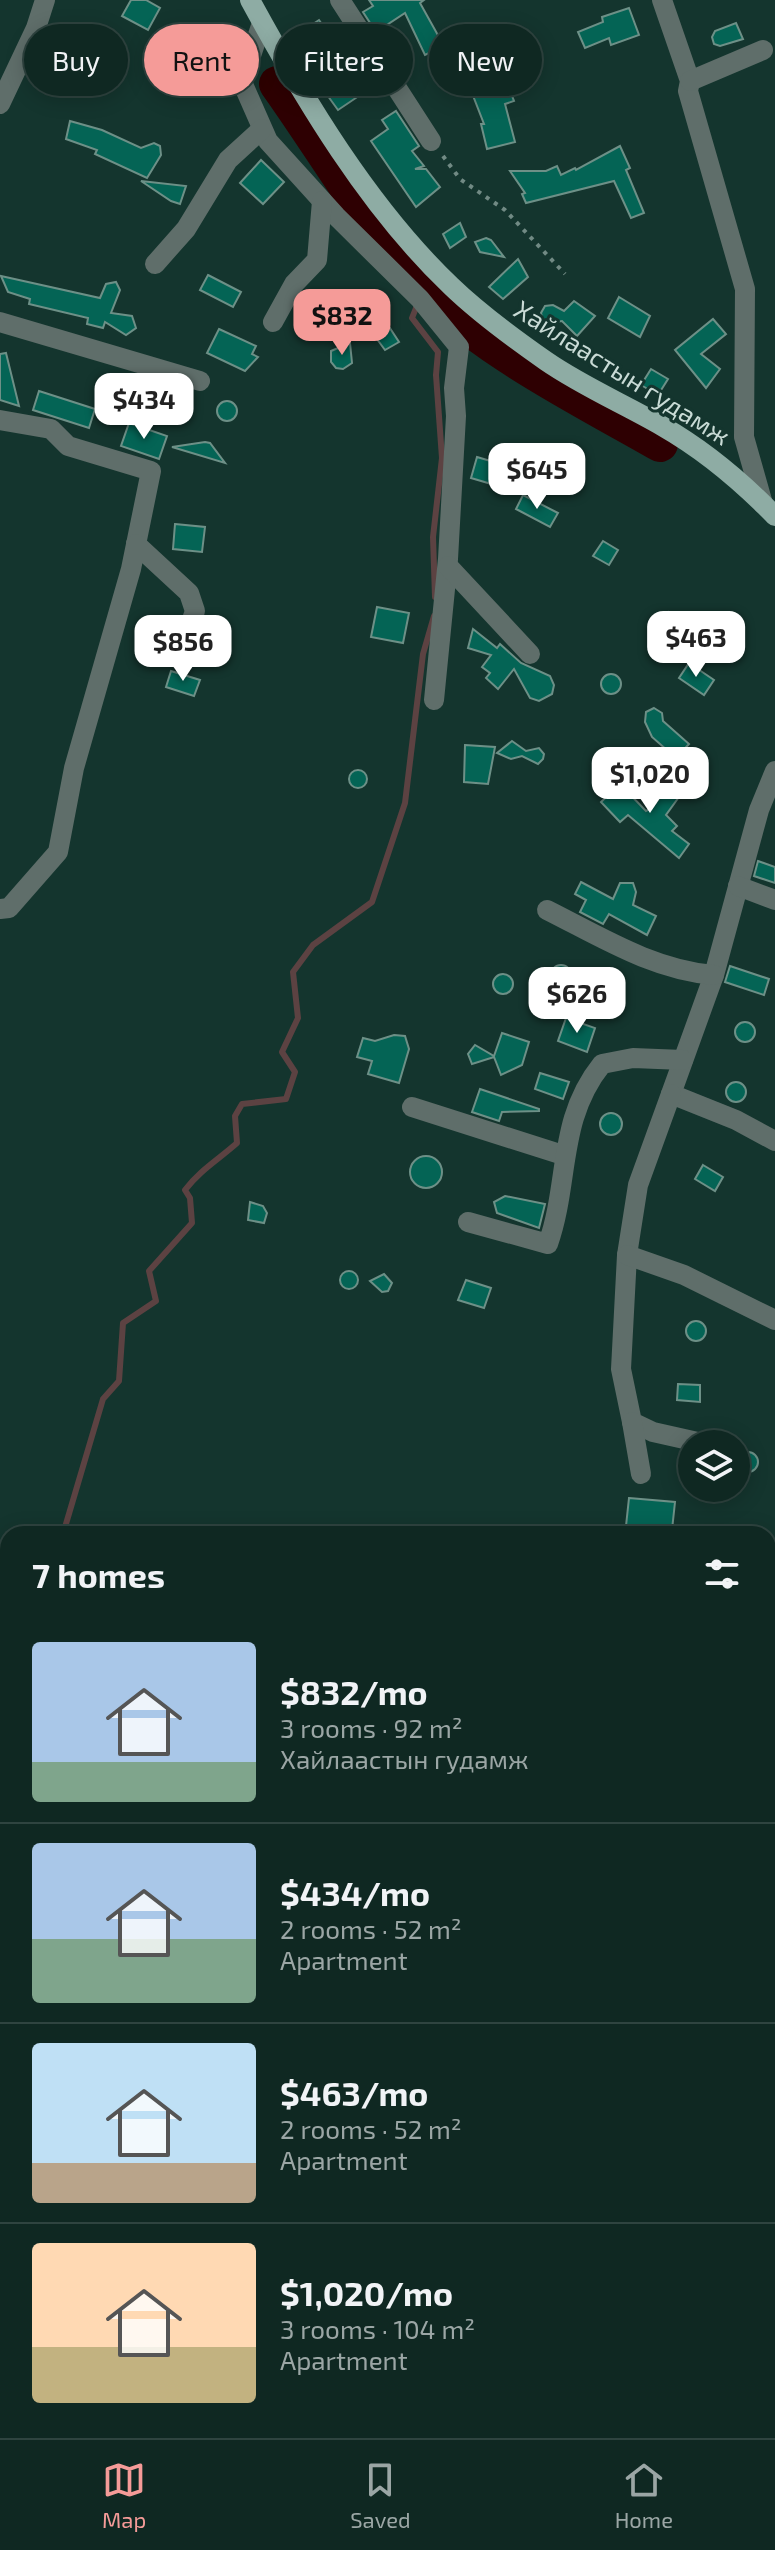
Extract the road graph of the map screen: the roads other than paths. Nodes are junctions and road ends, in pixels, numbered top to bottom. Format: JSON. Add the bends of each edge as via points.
{"nodes":[{"id":1,"x":45,"y":0,"type":"edge"},
{"id":2,"x":250,"y":0,"type":"edge"},
{"id":3,"x":340,"y":0,"type":"edge"},
{"id":4,"x":662,"y":0,"type":"edge"},
{"id":5,"x":262,"y":23,"type":"junction"},
{"id":6,"x":763,"y":50,"type":"dead end"},
{"id":7,"x":690,"y":81,"type":"junction"},
{"id":8,"x":0,"y":104,"type":"edge"},
{"id":9,"x":262,"y":129,"type":"junction"},
{"id":10,"x":431,"y":141,"type":"road end"},
{"id":11,"x":322,"y":201,"type":"junction"},
{"id":12,"x":155,"y":264,"type":"dead end"},
{"id":13,"x":0,"y":322,"type":"edge"},
{"id":14,"x":273,"y":322,"type":"dead end"},
{"id":15,"x":200,"y":381,"type":"dead end"},
{"id":16,"x":0,"y":420,"type":"edge"},
{"id":17,"x":769,"y":510,"type":"edge"},
{"id":18,"x":136,"y":544,"type":"junction"},
{"id":19,"x":448,"y":566,"type":"junction"},
{"id":20,"x":530,"y":654,"type":"dead end"},
{"id":21,"x":178,"y":659,"type":"dead end"},
{"id":22,"x":434,"y":700,"type":"dead end"},
{"id":23,"x":775,"y":771,"type":"edge"},
{"id":24,"x":738,"y":886,"type":"junction"},
{"id":25,"x":775,"y":900,"type":"edge"},
{"id":26,"x":0,"y":909,"type":"edge"},
{"id":27,"x":547,"y":910,"type":"dead end"},
{"id":28,"x":714,"y":975,"type":"junction"},
{"id":29,"x":683,"y":1060,"type":"junction"},
{"id":30,"x":671,"y":1094,"type":"junction"},
{"id":31,"x":412,"y":1107,"type":"dead end"},
{"id":32,"x":775,"y":1141,"type":"edge"},
{"id":33,"x":563,"y":1155,"type":"junction"},
{"id":34,"x":468,"y":1222,"type":"dead end"},
{"id":35,"x":627,"y":1255,"type":"junction"},
{"id":36,"x":775,"y":1320,"type":"edge"},
{"id":37,"x":632,"y":1422,"type":"junction"},
{"id":38,"x":678,"y":1438,"type":"edge"},
{"id":39,"x":641,"y":1474,"type":"dead end"}],
"edges":[{"from":1,"to":8,"type":"street"},
{"from":2,"to":5,"type":"main road","name":"Хайлаастын гудамж"},
{"from":3,"to":10,"type":"street"},
{"from":4,"to":7,"type":"street"},
{"from":5,"to":9,"type":"street","via":[[242,82]]},
{"from":5,"to":17,"type":"main road","name":"Хайлаастын гудамж","via":[[329,134],[402,232],[450,285],[550,363],[666,428],[723,468]]},
{"from":6,"to":7,"type":"street"},
{"from":7,"to":17,"type":"street","via":[[688,91],[745,289],[744,437]]},
{"from":9,"to":11,"type":"street"},
{"from":9,"to":12,"type":"street","via":[[228,160],[186,229]]},
{"from":11,"to":14,"type":"street","via":[[317,260],[294,284]]},
{"from":11,"to":19,"type":"street","via":[[420,299],[459,347]]},
{"from":13,"to":15,"type":"street"},
{"from":16,"to":18,"type":"street","via":[[51,429],[68,446],[151,471]]},
{"from":18,"to":21,"type":"street","via":[[189,593],[195,611]]},
{"from":18,"to":26,"type":"street","via":[[74,768],[58,852],[9,908]]},
{"from":19,"to":20,"type":"street"},
{"from":19,"to":22,"type":"street"},
{"from":23,"to":24,"type":"street"},
{"from":24,"to":25,"type":"street"},
{"from":24,"to":28,"type":"street"},
{"from":27,"to":28,"type":"street","via":[[658,965]]},
{"from":28,"to":29,"type":"street"},
{"from":29,"to":30,"type":"street"},
{"from":29,"to":33,"type":"street","via":[[633,1058],[602,1064],[584,1086]]},
{"from":30,"to":32,"type":"street"},
{"from":30,"to":35,"type":"street","via":[[638,1185]]},
{"from":31,"to":33,"type":"street"},
{"from":33,"to":34,"type":"street","via":[[556,1221],[548,1244]]},
{"from":35,"to":36,"type":"street","via":[[684,1275]]},
{"from":35,"to":37,"type":"street","via":[[621,1369]]},
{"from":37,"to":38,"type":"street"},
{"from":37,"to":39,"type":"street"}]}
